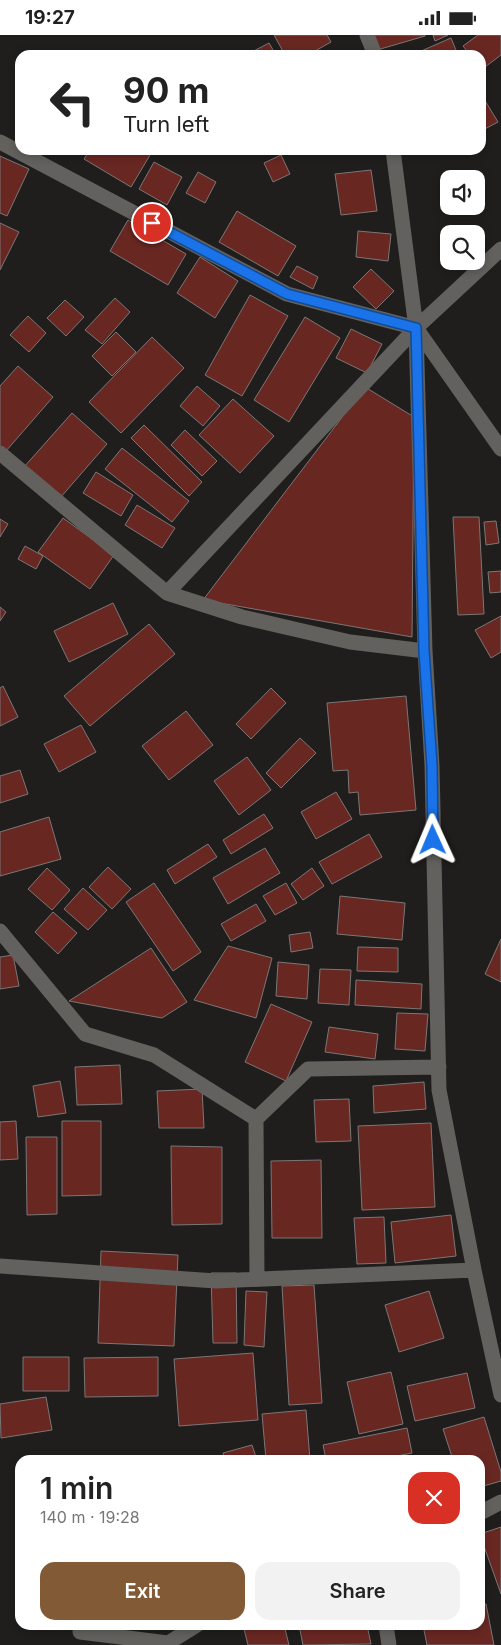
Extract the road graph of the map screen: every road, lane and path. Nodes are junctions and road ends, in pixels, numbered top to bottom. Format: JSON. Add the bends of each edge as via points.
{"nodes":[{"id":1,"x":367,"y":35,"type":"edge"},
{"id":2,"x":373,"y":50,"type":"edge"},
{"id":3,"x":0,"y":142,"type":"edge"},
{"id":4,"x":15,"y":150,"type":"edge"},
{"id":5,"x":25,"y":155,"type":"edge"},
{"id":6,"x":394,"y":155,"type":"edge"},
{"id":7,"x":501,"y":249,"type":"edge"},
{"id":8,"x":416,"y":328,"type":"junction"},
{"id":9,"x":501,"y":449,"type":"edge"},
{"id":10,"x":0,"y":453,"type":"edge"},
{"id":11,"x":167,"y":593,"type":"junction"},
{"id":12,"x":424,"y":651,"type":"junction"},
{"id":13,"x":0,"y":931,"type":"edge"},
{"id":14,"x":438,"y":1067,"type":"junction"},
{"id":15,"x":256,"y":1119,"type":"junction"},
{"id":16,"x":0,"y":1266,"type":"edge"},
{"id":17,"x":474,"y":1270,"type":"junction"},
{"id":18,"x":257,"y":1279,"type":"junction"},
{"id":19,"x":501,"y":1395,"type":"edge"},
{"id":20,"x":501,"y":1502,"type":"edge"},
{"id":21,"x":485,"y":1510,"type":"edge"},
{"id":22,"x":190,"y":1630,"type":"edge"},
{"id":23,"x":387,"y":1630,"type":"edge"},
{"id":24,"x":80,"y":1632,"type":"dead end"},
{"id":25,"x":389,"y":1645,"type":"edge"}],
"edges":[{"from":1,"to":2,"type":"street"},
{"from":3,"to":4,"type":"street"},
{"from":5,"to":8,"type":"street","via":[[287,294]]},
{"from":6,"to":8,"type":"street"},
{"from":7,"to":8,"type":"street"},
{"from":8,"to":9,"type":"street"},
{"from":8,"to":11,"type":"street"},
{"from":8,"to":12,"type":"street"},
{"from":10,"to":11,"type":"street"},
{"from":11,"to":12,"type":"street","via":[[242,617],[350,642]]},
{"from":12,"to":14,"type":"street","via":[[432,765]]},
{"from":13,"to":15,"type":"street","via":[[85,1034],[154,1055]]},
{"from":14,"to":15,"type":"street","via":[[308,1069]]},
{"from":14,"to":17,"type":"street","via":[[439,1090]]},
{"from":15,"to":18,"type":"street"},
{"from":16,"to":18,"type":"street","via":[[216,1281]]},
{"from":17,"to":18,"type":"street"},
{"from":17,"to":19,"type":"street"},
{"from":20,"to":21,"type":"street"},
{"from":22,"to":24,"type":"street","via":[[168,1643]]},
{"from":23,"to":25,"type":"street"}]}
